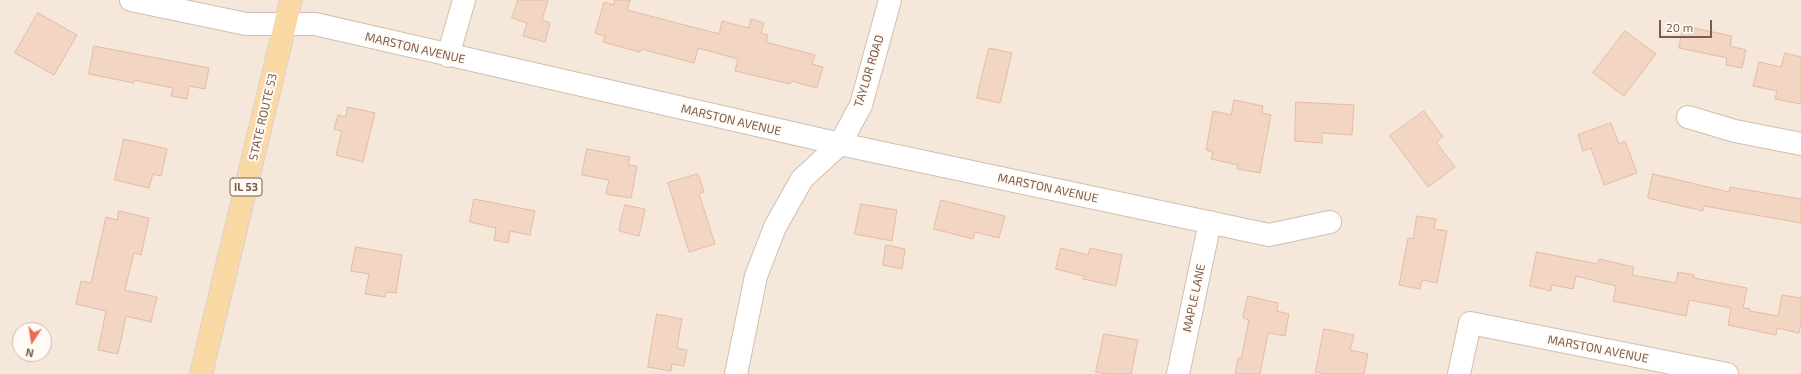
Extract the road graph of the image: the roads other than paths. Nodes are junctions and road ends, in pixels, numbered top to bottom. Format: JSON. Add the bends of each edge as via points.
{"nodes":[{"id":1,"x":131,"y":0,"type":"edge"},
{"id":2,"x":291,"y":0,"type":"edge"},
{"id":3,"x":464,"y":0,"type":"edge"},
{"id":4,"x":890,"y":0,"type":"edge"},
{"id":5,"x":285,"y":24,"type":"junction"},
{"id":6,"x":448,"y":56,"type":"junction"},
{"id":7,"x":1688,"y":117,"type":"dead end"},
{"id":8,"x":840,"y":144,"type":"junction"},
{"id":9,"x":1801,"y":144,"type":"edge"},
{"id":10,"x":1210,"y":222,"type":"junction"},
{"id":11,"x":1330,"y":222,"type":"dead end"},
{"id":12,"x":202,"y":374,"type":"edge"},
{"id":13,"x":736,"y":374,"type":"edge"},
{"id":14,"x":1178,"y":374,"type":"edge"},
{"id":15,"x":1459,"y":374,"type":"edge"},
{"id":16,"x":1727,"y":374,"type":"edge"}],
"edges":[{"from":1,"to":5,"type":"street","name":"MARSTON AVENUE","via":[[246,24]]},
{"from":2,"to":5,"type":"main road","name":"STATE ROUTE 53","number":"IL 53"},
{"from":3,"to":6,"type":"street"},
{"from":4,"to":8,"type":"street","name":"TAYLOR ROAD","via":[[861,105]]},
{"from":5,"to":6,"type":"street","name":"MARSTON AVENUE","via":[[315,24]]},
{"from":5,"to":12,"type":"main road","name":"STATE ROUTE 53","number":"IL 53"},
{"from":6,"to":8,"type":"street","name":"MARSTON AVENUE"},
{"from":7,"to":9,"type":"street","via":[[1735,131]]},
{"from":8,"to":10,"type":"street","name":"MARSTON AVENUE"},
{"from":8,"to":13,"type":"street","name":"TAYLOR ROAD","via":[[802,179],[775,227],[756,276]]},
{"from":10,"to":11,"type":"street","name":"MARSTON AVENUE","via":[[1269,235]]},
{"from":10,"to":14,"type":"street","name":"MAPLE LANE"},
{"from":15,"to":16,"type":"street","name":"MARSTON AVENUE","via":[[1470,323]]}]}
